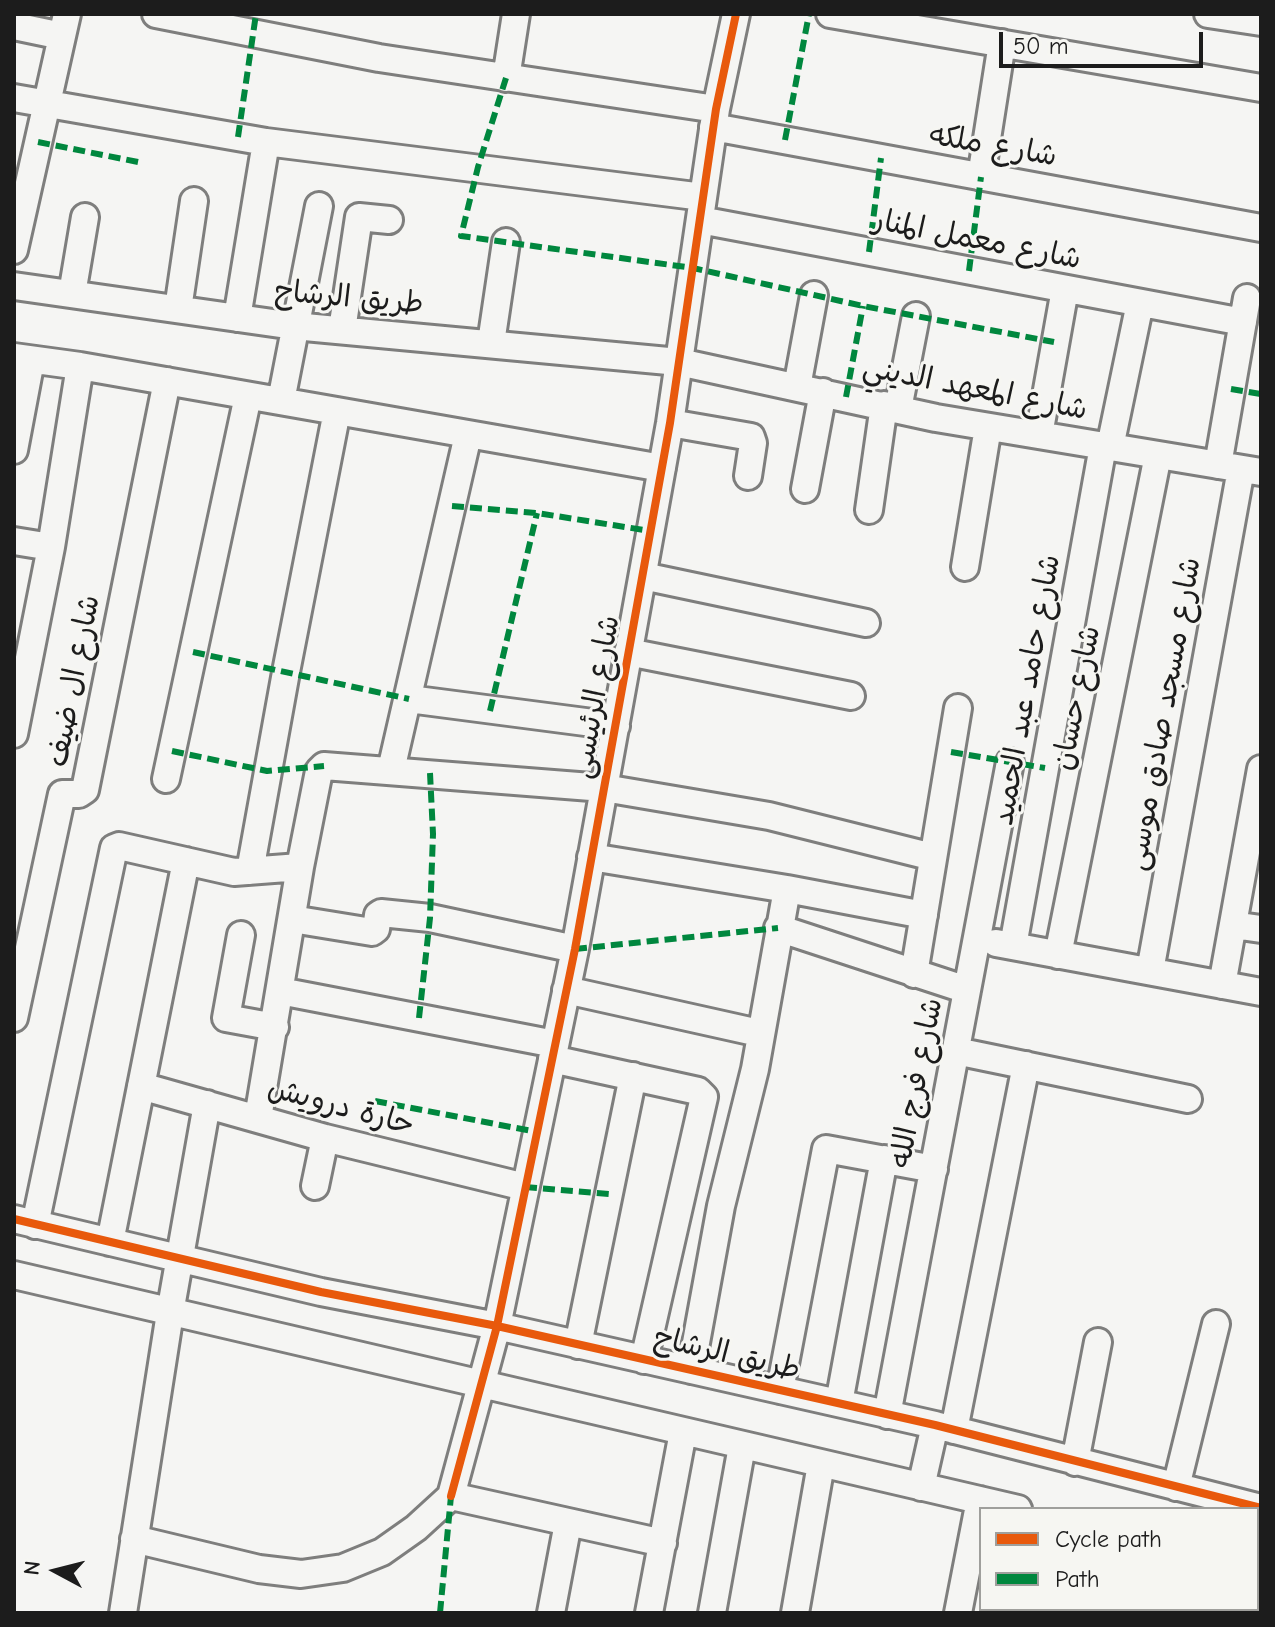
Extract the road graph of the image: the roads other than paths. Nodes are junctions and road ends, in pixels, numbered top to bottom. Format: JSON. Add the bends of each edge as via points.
{"nodes":[{"id":1,"x":156,"y":14,"type":"edge"},
{"id":2,"x":516,"y":14,"type":"edge"},
{"id":3,"x":736,"y":14,"type":"edge"},
{"id":4,"x":830,"y":14,"type":"edge"},
{"id":5,"x":1208,"y":14,"type":"edge"},
{"id":6,"x":1247,"y":18,"type":"edge"},
{"id":7,"x":64,"y":25,"type":"edge"},
{"id":8,"x":14,"y":26,"type":"edge"},
{"id":9,"x":1002,"y":43,"type":"junction"},
{"id":10,"x":506,"y":78,"type":"junction"},
{"id":11,"x":1261,"y":88,"type":"edge"},
{"id":12,"x":14,"y":98,"type":"edge"},
{"id":13,"x":46,"y":105,"type":"junction"},
{"id":14,"x":714,"y":118,"type":"junction"},
{"id":15,"x":266,"y":142,"type":"junction"},
{"id":16,"x":981,"y":177,"type":"junction"},
{"id":17,"x":194,"y":201,"type":"dead end"},
{"id":18,"x":319,"y":206,"type":"dead end"},
{"id":19,"x":701,"y":209,"type":"junction"},
{"id":20,"x":85,"y":217,"type":"dead end"},
{"id":21,"x":389,"y":220,"type":"dead end"},
{"id":22,"x":1261,"y":228,"type":"edge"},
{"id":23,"x":506,"y":242,"type":"dead end"},
{"id":24,"x":14,"y":250,"type":"edge"},
{"id":25,"x":14,"y":286,"type":"edge"},
{"id":26,"x":1065,"y":289,"type":"junction"},
{"id":27,"x":72,"y":294,"type":"junction"},
{"id":28,"x":814,"y":295,"type":"dead end"},
{"id":29,"x":1140,"y":303,"type":"junction"},
{"id":30,"x":178,"y":309,"type":"junction"},
{"id":31,"x":1245,"y":310,"type":"joint"},
{"id":32,"x":916,"y":316,"type":"dead end"},
{"id":33,"x":237,"y":318,"type":"junction"},
{"id":34,"x":294,"y":326,"type":"junction"},
{"id":35,"x":342,"y":330,"type":"junction"},
{"id":36,"x":491,"y":343,"type":"junction"},
{"id":37,"x":23,"y":359,"type":"edge"},
{"id":38,"x":679,"y":362,"type":"junction"},
{"id":39,"x":80,"y":366,"type":"junction"},
{"id":40,"x":167,"y":381,"type":"junction"},
{"id":41,"x":797,"y":387,"type":"junction"},
{"id":42,"x":823,"y":392,"type":"junction"},
{"id":43,"x":248,"y":396,"type":"junction"},
{"id":44,"x":281,"y":401,"type":"junction"},
{"id":45,"x":891,"y":407,"type":"junction"},
{"id":46,"x":337,"y":411,"type":"junction"},
{"id":47,"x":670,"y":423,"type":"junction"},
{"id":48,"x":988,"y":427,"type":"junction"},
{"id":49,"x":468,"y":435,"type":"junction"},
{"id":50,"x":1039,"y":435,"type":"junction"},
{"id":51,"x":1107,"y":446,"type":"junction"},
{"id":52,"x":14,"y":450,"type":"edge"},
{"id":53,"x":1158,"y":455,"type":"junction"},
{"id":54,"x":662,"y":468,"type":"junction"},
{"id":55,"x":1240,"y":469,"type":"edge"},
{"id":56,"x":748,"y":476,"type":"dead end"},
{"id":57,"x":805,"y":489,"type":"dead end"},
{"id":58,"x":869,"y":510,"type":"dead end"},
{"id":59,"x":14,"y":541,"type":"edge"},
{"id":60,"x":51,"y":547,"type":"junction"},
{"id":61,"x":965,"y":567,"type":"dead end"},
{"id":62,"x":643,"y":576,"type":"junction"},
{"id":63,"x":866,"y":623,"type":"dead end"},
{"id":64,"x":628,"y":652,"type":"junction"},
{"id":65,"x":851,"y":696,"type":"dead end"},
{"id":66,"x":409,"y":699,"type":"junction"},
{"id":67,"x":958,"y":708,"type":"dead end"},
{"id":68,"x":616,"y":726,"type":"junction"},
{"id":69,"x":14,"y":734,"type":"edge"},
{"id":70,"x":1010,"y":762,"type":"dead end"},
{"id":71,"x":1261,"y":769,"type":"edge"},
{"id":72,"x":391,"y":770,"type":"junction"},
{"id":73,"x":166,"y":779,"type":"dead end"},
{"id":74,"x":604,"y":788,"type":"junction"},
{"id":75,"x":591,"y":857,"type":"junction"},
{"id":76,"x":933,"y":857,"type":"junction"},
{"id":77,"x":186,"y":861,"type":"junction"},
{"id":78,"x":300,"y":867,"type":"junction"},
{"id":79,"x":250,"y":871,"type":"junction"},
{"id":80,"x":787,"y":889,"type":"junction"},
{"id":81,"x":924,"y":915,"type":"junction"},
{"id":82,"x":292,"y":919,"type":"junction"},
{"id":83,"x":1233,"y":925,"type":"junction"},
{"id":84,"x":778,"y":928,"type":"junction"},
{"id":85,"x":1261,"y":929,"type":"edge"},
{"id":86,"x":241,"y":935,"type":"dead end"},
{"id":87,"x":977,"y":940,"type":"junction"},
{"id":88,"x":1013,"y":946,"type":"junction"},
{"id":89,"x":575,"y":949,"type":"junction"},
{"id":90,"x":1058,"y":955,"type":"junction"},
{"id":91,"x":1150,"y":971,"type":"junction"},
{"id":92,"x":914,"y":974,"type":"junction"},
{"id":93,"x":1222,"y":985,"type":"junction"},
{"id":94,"x":566,"y":990,"type":"junction"},
{"id":95,"x":967,"y":990,"type":"junction"},
{"id":96,"x":280,"y":991,"type":"junction"},
{"id":97,"x":1261,"y":992,"type":"edge"},
{"id":98,"x":14,"y":1018,"type":"edge"},
{"id":99,"x":275,"y":1027,"type":"junction"},
{"id":100,"x":759,"y":1033,"type":"junction"},
{"id":101,"x":956,"y":1051,"type":"junction"},
{"id":102,"x":554,"y":1052,"type":"junction"},
{"id":103,"x":1026,"y":1065,"type":"junction"},
{"id":104,"x":633,"y":1076,"type":"junction"},
{"id":105,"x":141,"y":1086,"type":"junction"},
{"id":106,"x":1188,"y":1099,"type":"dead end"},
{"id":107,"x":207,"y":1104,"type":"junction"},
{"id":108,"x":258,"y":1118,"type":"junction"},
{"id":109,"x":325,"y":1138,"type":"junction"},
{"id":110,"x":884,"y":1159,"type":"junction"},
{"id":111,"x":934,"y":1169,"type":"junction"},
{"id":112,"x":315,"y":1186,"type":"dead end"},
{"id":113,"x":525,"y":1187,"type":"junction"},
{"id":114,"x":25,"y":1222,"type":"edge"},
{"id":115,"x":110,"y":1242,"type":"junction"},
{"id":116,"x":179,"y":1266,"type":"junction"},
{"id":117,"x":14,"y":1275,"type":"edge"},
{"id":118,"x":172,"y":1307,"type":"junction"},
{"id":119,"x":1216,"y":1324,"type":"dead end"},
{"id":120,"x":497,"y":1326,"type":"junction"},
{"id":121,"x":1098,"y":1342,"type":"dead end"},
{"id":122,"x":578,"y":1345,"type":"junction"},
{"id":123,"x":644,"y":1360,"type":"junction"},
{"id":124,"x":691,"y":1370,"type":"junction"},
{"id":125,"x":480,"y":1385,"type":"junction"},
{"id":126,"x":780,"y":1390,"type":"junction"},
{"id":127,"x":839,"y":1403,"type":"junction"},
{"id":128,"x":887,"y":1415,"type":"junction"},
{"id":129,"x":944,"y":1428,"type":"junction"},
{"id":130,"x":683,"y":1432,"type":"junction"},
{"id":131,"x":742,"y":1446,"type":"junction"},
{"id":132,"x":1075,"y":1462,"type":"junction"},
{"id":133,"x":821,"y":1464,"type":"junction"},
{"id":134,"x":921,"y":1487,"type":"junction"},
{"id":135,"x":1176,"y":1487,"type":"junction"},
{"id":136,"x":451,"y":1496,"type":"junction"},
{"id":137,"x":980,"y":1500,"type":"junction"},
{"id":138,"x":1010,"y":1507,"type":"edge"},
{"id":139,"x":1250,"y":1507,"type":"edge"},
{"id":140,"x":568,"y":1523,"type":"junction"},
{"id":141,"x":134,"y":1539,"type":"junction"},
{"id":142,"x":663,"y":1543,"type":"junction"},
{"id":143,"x":123,"y":1613,"type":"edge"},
{"id":144,"x":551,"y":1613,"type":"edge"},
{"id":145,"x":649,"y":1613,"type":"edge"},
{"id":146,"x":712,"y":1613,"type":"edge"},
{"id":147,"x":795,"y":1613,"type":"edge"},
{"id":148,"x":958,"y":1613,"type":"edge"}],
"edges":[{"from":1,"to":10,"type":"street","name":"شارع ملكه"},
{"from":2,"to":10,"type":"street"},
{"from":3,"to":14,"type":"street","name":"شارع الرئيسى"},
{"from":4,"to":9,"type":"street"},
{"from":5,"to":6,"type":"street"},
{"from":7,"to":8,"type":"street"},
{"from":7,"to":13,"type":"street"},
{"from":9,"to":11,"type":"street"},
{"from":9,"to":16,"type":"street"},
{"from":10,"to":14,"type":"street","name":"شارع ملكه"},
{"from":12,"to":13,"type":"street","name":"شارع معمل المنار"},
{"from":13,"to":15,"type":"street","name":"شارع معمل المنار"},
{"from":13,"to":24,"type":"street"},
{"from":14,"to":16,"type":"street","name":"شارع ملكه"},
{"from":14,"to":19,"type":"street","name":"شارع الرئيسى"},
{"from":15,"to":19,"type":"street","name":"شارع معمل المنار","via":[[478,167]]},
{"from":15,"to":33,"type":"street"},
{"from":16,"to":22,"type":"street","name":"شارع ملكه"},
{"from":17,"to":30,"type":"street"},
{"from":18,"to":34,"type":"street"},
{"from":19,"to":26,"type":"street","name":"شارع معمل المنار"},
{"from":19,"to":38,"type":"street","name":"شارع الرئيسى"},
{"from":20,"to":27,"type":"street"},
{"from":21,"to":35,"type":"street","via":[[359,217]]},
{"from":23,"to":36,"type":"street"},
{"from":25,"to":27,"type":"street","name":"طريق الرشاح"},
{"from":26,"to":29,"type":"street","name":"شارع معمل المنار"},
{"from":26,"to":50,"type":"street"},
{"from":27,"to":30,"type":"street","name":"طريق الرشاح"},
{"from":28,"to":41,"type":"street"},
{"from":29,"to":31,"type":"street","name":"شارع معمل المنار"},
{"from":29,"to":51,"type":"street","name":"شارع حامد عبد الحميد"},
{"from":30,"to":33,"type":"street","name":"طريق الرشاح"},
{"from":31,"to":55,"type":"street","name":"شارع مسجد صادق موسى"},
{"from":32,"to":45,"type":"street"},
{"from":33,"to":34,"type":"street","name":"طريق الرشاح"},
{"from":34,"to":35,"type":"street","name":"طريق الرشاح"},
{"from":34,"to":44,"type":"street"},
{"from":35,"to":36,"type":"street","name":"طريق الرشاح"},
{"from":36,"to":38,"type":"street","name":"طريق الرشاح"},
{"from":37,"to":39,"type":"street"},
{"from":37,"to":52,"type":"street"},
{"from":38,"to":41,"type":"street","name":"شارع المعهد الديني"},
{"from":38,"to":47,"type":"street","name":"شارع الرئيسى"},
{"from":39,"to":40,"type":"street"},
{"from":39,"to":60,"type":"street"},
{"from":40,"to":43,"type":"street"},
{"from":40,"to":98,"type":"street","name":"شارع ال ضيف","via":[[85,790],[62,794]]},
{"from":41,"to":42,"type":"street","name":"شارع المعهد الديني"},
{"from":42,"to":45,"type":"street","name":"شارع المعهد الديني"},
{"from":42,"to":57,"type":"street"},
{"from":43,"to":44,"type":"street"},
{"from":43,"to":73,"type":"street"},
{"from":44,"to":46,"type":"street"},
{"from":45,"to":48,"type":"street","name":"شارع المعهد الديني"},
{"from":45,"to":58,"type":"street"},
{"from":46,"to":49,"type":"street"},
{"from":46,"to":79,"type":"street"},
{"from":47,"to":54,"type":"street","name":"شارع الرئيسى"},
{"from":47,"to":56,"type":"street","via":[[751,437]]},
{"from":48,"to":50,"type":"street","name":"شارع المعهد الديني"},
{"from":48,"to":61,"type":"street"},
{"from":49,"to":54,"type":"street"},
{"from":49,"to":66,"type":"street"},
{"from":50,"to":51,"type":"street","name":"شارع المعهد الديني"},
{"from":51,"to":53,"type":"street","name":"شارع المعهد الديني"},
{"from":51,"to":88,"type":"street","name":"شارع حامد عبد الحميد"},
{"from":53,"to":55,"type":"street","name":"شارع المعهد الديني"},
{"from":53,"to":90,"type":"street","name":"شارع حسان"},
{"from":54,"to":62,"type":"street","name":"شارع الرئيسى"},
{"from":55,"to":91,"type":"street","name":"شارع مسجد صادق موسى"},
{"from":59,"to":60,"type":"street"},
{"from":60,"to":69,"type":"street"},
{"from":62,"to":63,"type":"street"},
{"from":62,"to":64,"type":"street","name":"شارع الرئيسى"},
{"from":64,"to":65,"type":"street"},
{"from":64,"to":68,"type":"street","name":"شارع الرئيسى"},
{"from":66,"to":68,"type":"street"},
{"from":66,"to":72,"type":"street"},
{"from":67,"to":76,"type":"street"},
{"from":68,"to":74,"type":"street","name":"شارع الرئيسى"},
{"from":70,"to":87,"type":"street","name":"شارع فرج الله"},
{"from":71,"to":83,"type":"street"},
{"from":72,"to":74,"type":"street"},
{"from":72,"to":78,"type":"street","via":[[321,768]]},
{"from":74,"to":75,"type":"street","name":"شارع الرئيسى"},
{"from":74,"to":76,"type":"street","via":[[758,813]]},
{"from":75,"to":80,"type":"street"},
{"from":75,"to":89,"type":"street","name":"شارع الرئيسى"},
{"from":76,"to":81,"type":"street"},
{"from":77,"to":79,"type":"street"},
{"from":77,"to":105,"type":"street"},
{"from":77,"to":114,"type":"street","via":[[114,848]]},
{"from":78,"to":79,"type":"street"},
{"from":78,"to":82,"type":"street"},
{"from":80,"to":81,"type":"street"},
{"from":80,"to":84,"type":"street"},
{"from":81,"to":92,"type":"street"},
{"from":82,"to":89,"type":"street","via":[[372,932],[381,913],[430,918]]},
{"from":82,"to":96,"type":"street"},
{"from":83,"to":85,"type":"street"},
{"from":83,"to":93,"type":"street"},
{"from":84,"to":92,"type":"street"},
{"from":84,"to":100,"type":"street"},
{"from":86,"to":99,"type":"street","via":[[226,1018]]},
{"from":87,"to":88,"type":"street"},
{"from":87,"to":95,"type":"street","name":"شارع فرج الله"},
{"from":88,"to":90,"type":"street"},
{"from":89,"to":94,"type":"street","name":"شارع الرئيسى"},
{"from":90,"to":91,"type":"street"},
{"from":91,"to":93,"type":"street"},
{"from":92,"to":95,"type":"street"},
{"from":93,"to":97,"type":"street"},
{"from":94,"to":100,"type":"street"},
{"from":94,"to":102,"type":"street","name":"شارع الرئيسى"},
{"from":95,"to":101,"type":"street","name":"شارع فرج الله"},
{"from":96,"to":99,"type":"street"},
{"from":96,"to":102,"type":"street"},
{"from":99,"to":108,"type":"street"},
{"from":100,"to":124,"type":"street"},
{"from":101,"to":103,"type":"street"},
{"from":101,"to":111,"type":"street","name":"شارع فرج الله"},
{"from":102,"to":104,"type":"street"},
{"from":102,"to":113,"type":"street","name":"شارع الرئيسى"},
{"from":103,"to":106,"type":"street"},
{"from":103,"to":129,"type":"street"},
{"from":104,"to":122,"type":"street"},
{"from":104,"to":123,"type":"street","via":[[698,1091],[705,1100]]},
{"from":105,"to":107,"type":"street","name":"حارة درويش"},
{"from":105,"to":115,"type":"street"},
{"from":107,"to":108,"type":"street","name":"حارة درويش"},
{"from":107,"to":116,"type":"street"},
{"from":108,"to":109,"type":"street","name":"حارة درويش"},
{"from":109,"to":112,"type":"street"},
{"from":109,"to":113,"type":"street","name":"حارة درويش"},
{"from":110,"to":111,"type":"street"},
{"from":110,"to":126,"type":"street","via":[[824,1151]]},
{"from":110,"to":127,"type":"street"},
{"from":111,"to":128,"type":"street","name":"شارع فرج الله"},
{"from":113,"to":120,"type":"street","name":"شارع الرئيسى"},
{"from":114,"to":115,"type":"street","name":"طريق الرشاح"},
{"from":115,"to":116,"type":"street","name":"طريق الرشاح"},
{"from":116,"to":118,"type":"street"},
{"from":116,"to":120,"type":"street","name":"طريق الرشاح"},
{"from":117,"to":118,"type":"street"},
{"from":118,"to":125,"type":"street"},
{"from":118,"to":141,"type":"street"},
{"from":119,"to":135,"type":"street"},
{"from":120,"to":122,"type":"street","name":"طريق الرشاح"},
{"from":120,"to":125,"type":"street","name":"شارع الرئيسى"},
{"from":121,"to":132,"type":"street"},
{"from":122,"to":123,"type":"street","name":"طريق الرشاح"},
{"from":123,"to":124,"type":"street","name":"طريق الرشاح"},
{"from":124,"to":126,"type":"street","name":"طريق الرشاح"},
{"from":125,"to":130,"type":"street"},
{"from":125,"to":136,"type":"street","name":"شارع الرئيسى"},
{"from":126,"to":127,"type":"street","name":"طريق الرشاح"},
{"from":127,"to":128,"type":"street","name":"طريق الرشاح"},
{"from":128,"to":129,"type":"street","name":"طريق الرشاح"},
{"from":129,"to":132,"type":"street","name":"طريق الرشاح"},
{"from":129,"to":134,"type":"street"},
{"from":130,"to":131,"type":"street"},
{"from":130,"to":142,"type":"street"},
{"from":131,"to":133,"type":"street"},
{"from":131,"to":146,"type":"street"},
{"from":132,"to":135,"type":"street","name":"طريق الرشاح"},
{"from":133,"to":134,"type":"street"},
{"from":133,"to":147,"type":"street"},
{"from":134,"to":137,"type":"street"},
{"from":135,"to":139,"type":"street","name":"طريق الرشاح"},
{"from":136,"to":140,"type":"street"},
{"from":136,"to":141,"type":"street","via":[[382,1552],[343,1568],[301,1574]]},
{"from":137,"to":138,"type":"street"},
{"from":137,"to":148,"type":"street"},
{"from":140,"to":142,"type":"street"},
{"from":140,"to":144,"type":"street"},
{"from":141,"to":143,"type":"street"},
{"from":142,"to":145,"type":"street"}]}
